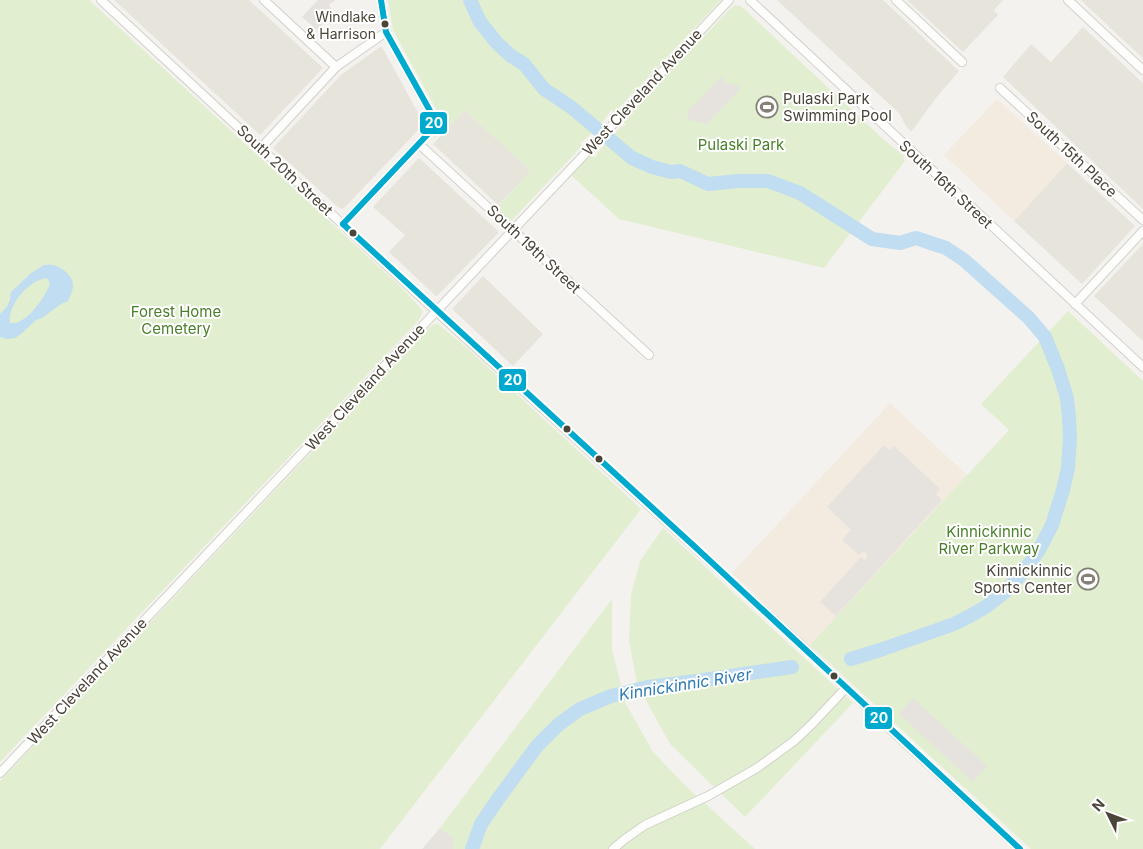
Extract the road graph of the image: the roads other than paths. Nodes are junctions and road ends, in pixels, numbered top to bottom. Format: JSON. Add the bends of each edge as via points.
{"nodes":[{"id":1,"x":101,"y":0,"type":"edge"},
{"id":2,"x":264,"y":0,"type":"edge"},
{"id":3,"x":381,"y":0,"type":"edge"},
{"id":4,"x":729,"y":0,"type":"edge"},
{"id":5,"x":750,"y":0,"type":"edge"},
{"id":6,"x":896,"y":0,"type":"edge"},
{"id":7,"x":1068,"y":0,"type":"edge"},
{"id":8,"x":386,"y":32,"type":"junction"},
{"id":9,"x":962,"y":62,"type":"dead end"},
{"id":10,"x":336,"y":67,"type":"junction"},
{"id":11,"x":1143,"y":70,"type":"edge"},
{"id":12,"x":1000,"y":88,"type":"dead end"},
{"id":13,"x":419,"y":144,"type":"junction"},
{"id":14,"x":261,"y":148,"type":"junction"},
{"id":15,"x":1143,"y":220,"type":"edge"},
{"id":16,"x":343,"y":224,"type":"junction"},
{"id":17,"x":512,"y":230,"type":"junction"},
{"id":18,"x":1143,"y":231,"type":"edge"},
{"id":19,"x":1075,"y":304,"type":"junction"},
{"id":20,"x":436,"y":311,"type":"junction"},
{"id":21,"x":649,"y":355,"type":"dead end"},
{"id":22,"x":1143,"y":367,"type":"edge"},
{"id":23,"x":846,"y":688,"type":"junction"},
{"id":24,"x":0,"y":773,"type":"edge"},
{"id":25,"x":613,"y":849,"type":"edge"},
{"id":26,"x":1020,"y":849,"type":"edge"}],
"edges":[{"from":1,"to":14,"type":"street","name":"South 20th Street"},
{"from":2,"to":10,"type":"street"},
{"from":3,"to":8,"type":"street"},
{"from":4,"to":17,"type":"street","name":"West Cleveland Avenue"},
{"from":5,"to":19,"type":"street","name":"South 16th Street"},
{"from":6,"to":9,"type":"street"},
{"from":7,"to":11,"type":"street"},
{"from":8,"to":10,"type":"street"},
{"from":8,"to":13,"type":"street","via":[[434,118],[432,129]]},
{"from":10,"to":14,"type":"street"},
{"from":12,"to":15,"type":"street","name":"South 15th Place"},
{"from":13,"to":16,"type":"street"},
{"from":13,"to":17,"type":"street","name":"South 19th Street"},
{"from":14,"to":16,"type":"street","name":"South 20th Street"},
{"from":16,"to":20,"type":"street","name":"South 20th Street"},
{"from":17,"to":20,"type":"street","name":"West Cleveland Avenue"},
{"from":17,"to":21,"type":"street","name":"South 19th Street"},
{"from":18,"to":19,"type":"street"},
{"from":19,"to":22,"type":"street","name":"South 16th Street"},
{"from":20,"to":23,"type":"street","name":"South 20th Street"},
{"from":20,"to":24,"type":"street","name":"West Cleveland Avenue"},
{"from":23,"to":25,"type":"street","via":[[794,741],[758,768],[645,825]]},
{"from":23,"to":26,"type":"street","name":"South 20th Street"}]}
